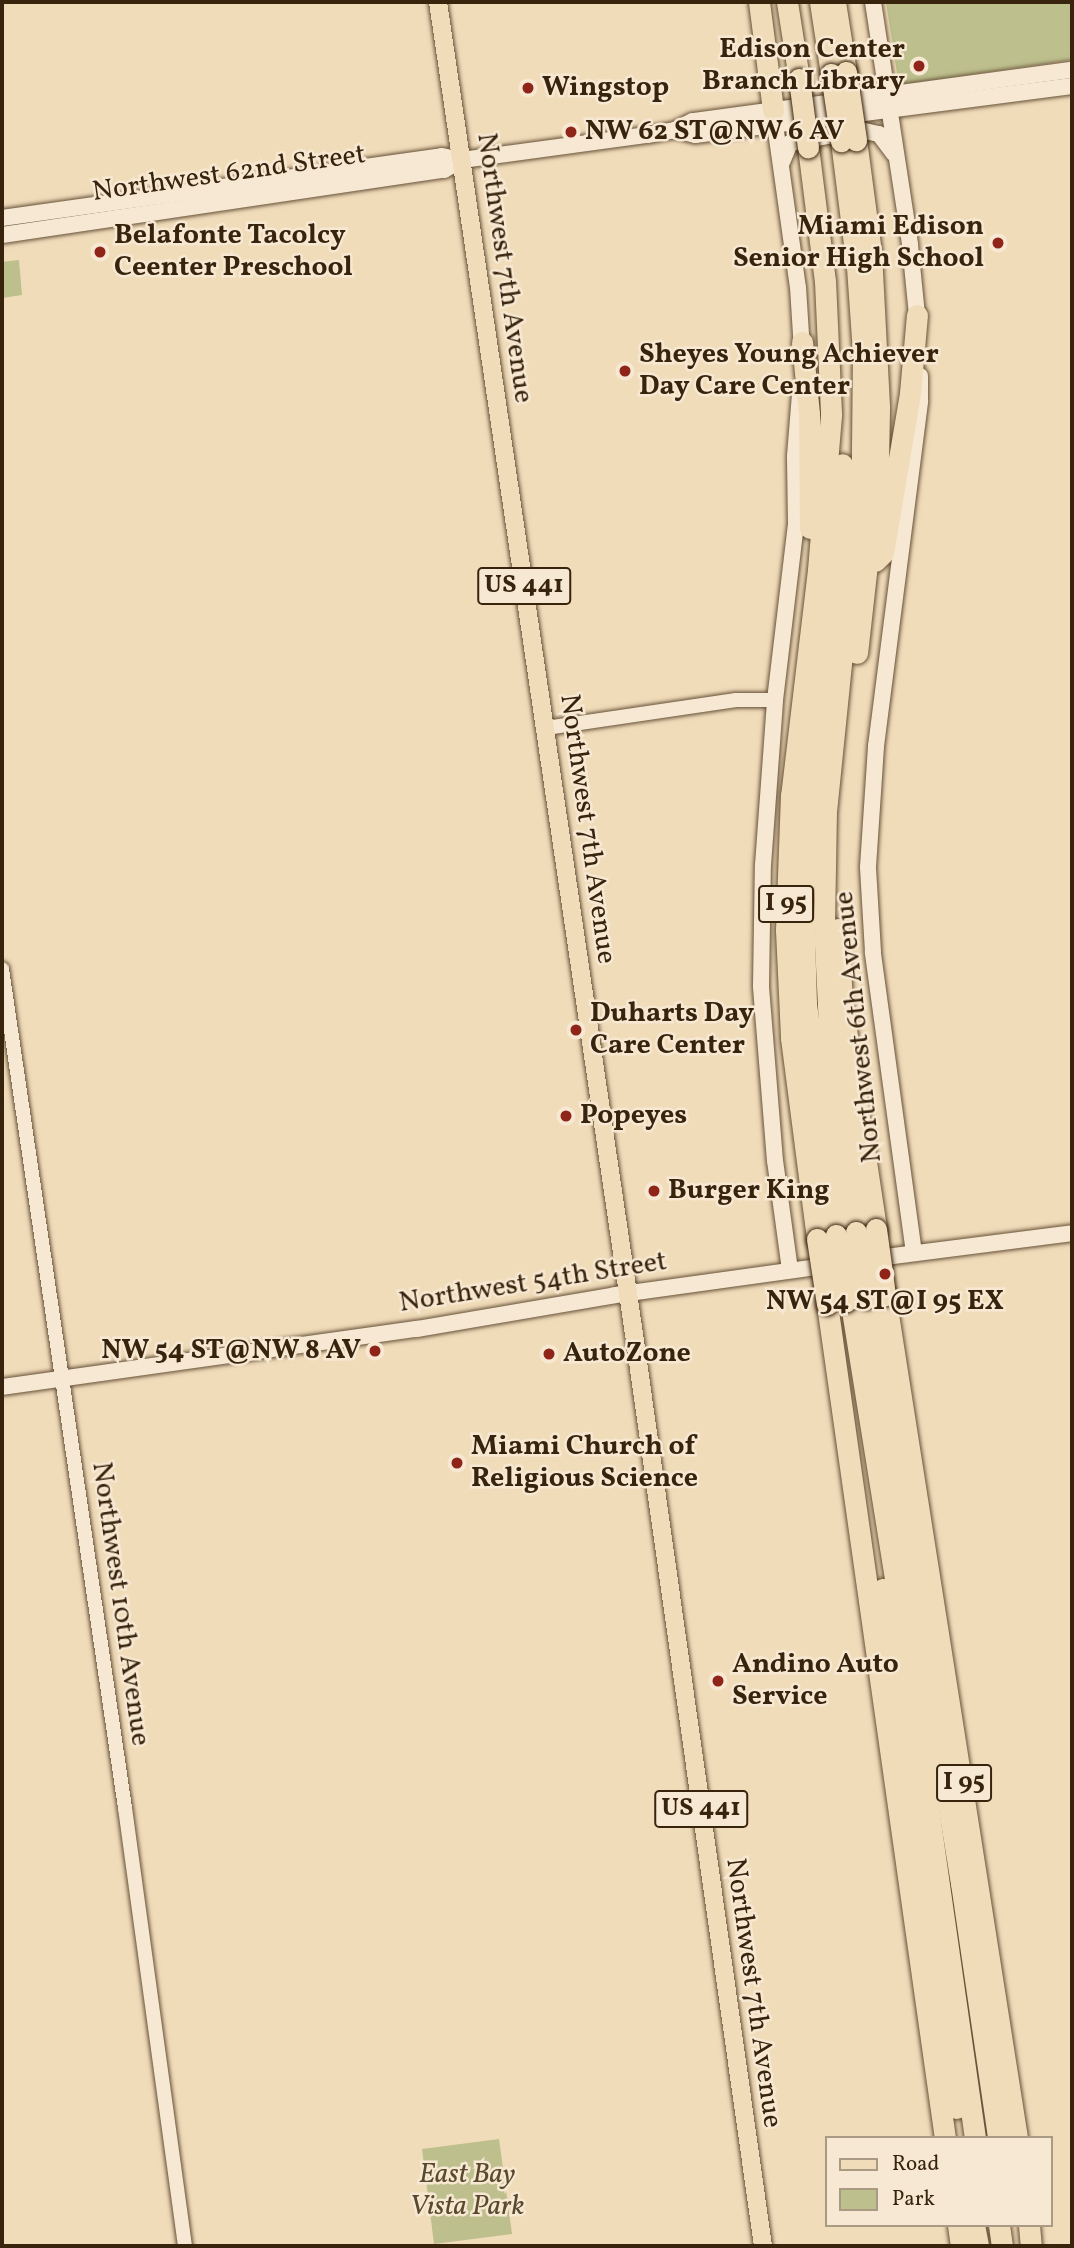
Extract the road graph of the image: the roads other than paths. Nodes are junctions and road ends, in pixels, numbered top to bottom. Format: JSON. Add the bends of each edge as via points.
{"nodes":[{"id":1,"x":438,"y":2,"type":"edge"},
{"id":2,"x":760,"y":2,"type":"edge"},
{"id":3,"x":788,"y":2,"type":"edge"},
{"id":4,"x":801,"y":2,"type":"edge"},
{"id":5,"x":820,"y":2,"type":"edge"},
{"id":6,"x":835,"y":2,"type":"edge"},
{"id":7,"x":873,"y":2,"type":"edge"},
{"id":8,"x":1072,"y":70,"type":"edge"},
{"id":9,"x":822,"y":76,"type":"junction"},
{"id":10,"x":1072,"y":86,"type":"edge"},
{"id":11,"x":887,"y":102,"type":"junction"},
{"id":12,"x":774,"y":117,"type":"junction"},
{"id":13,"x":832,"y":143,"type":"junction"},
{"id":14,"x":462,"y":160,"type":"junction"},
{"id":15,"x":897,"y":160,"type":"junction"},
{"id":16,"x":782,"y":165,"type":"junction"},
{"id":17,"x":2,"y":218,"type":"edge"},
{"id":18,"x":2,"y":235,"type":"edge"},
{"id":19,"x":917,"y":315,"type":"junction"},
{"id":20,"x":802,"y":342,"type":"junction"},
{"id":21,"x":868,"y":567,"type":"junction"},
{"id":22,"x":818,"y":570,"type":"junction"},
{"id":23,"x":775,"y":700,"type":"junction"},
{"id":24,"x":546,"y":728,"type":"junction"},
{"id":25,"x":2,"y":969,"type":"edge"},
{"id":26,"x":1072,"y":1233,"type":"edge"},
{"id":27,"x":846,"y":1234,"type":"junction"},
{"id":28,"x":914,"y":1253,"type":"junction"},
{"id":29,"x":790,"y":1270,"type":"junction"},
{"id":30,"x":628,"y":1293,"type":"junction"},
{"id":31,"x":856,"y":1299,"type":"junction"},
{"id":32,"x":865,"y":1367,"type":"junction"},
{"id":33,"x":63,"y":1378,"type":"junction"},
{"id":34,"x":2,"y":1387,"type":"edge"},
{"id":35,"x":874,"y":1434,"type":"junction"},
{"id":36,"x":911,"y":1584,"type":"junction"},
{"id":37,"x":944,"y":2136,"type":"edge"},
{"id":38,"x":961,"y":2136,"type":"edge"},
{"id":39,"x":975,"y":2136,"type":"edge"},
{"id":40,"x":985,"y":2136,"type":"edge"},
{"id":41,"x":998,"y":2136,"type":"edge"},
{"id":42,"x":1017,"y":2136,"type":"edge"},
{"id":43,"x":958,"y":2227,"type":"edge"},
{"id":44,"x":974,"y":2227,"type":"edge"},
{"id":45,"x":987,"y":2227,"type":"edge"},
{"id":46,"x":999,"y":2227,"type":"edge"},
{"id":47,"x":1011,"y":2227,"type":"edge"},
{"id":48,"x":1029,"y":2227,"type":"edge"},
{"id":49,"x":185,"y":2246,"type":"edge"},
{"id":50,"x":762,"y":2246,"type":"edge"},
{"id":51,"x":961,"y":2246,"type":"edge"},
{"id":52,"x":978,"y":2246,"type":"edge"},
{"id":53,"x":990,"y":2246,"type":"edge"},
{"id":54,"x":1002,"y":2246,"type":"edge"},
{"id":55,"x":1014,"y":2246,"type":"edge"},
{"id":56,"x":1031,"y":2246,"type":"edge"}],
"edges":[{"from":1,"to":14,"type":"main road","name":"Northwest 7th Avenue","number":"US 441"},
{"from":2,"to":12,"type":"highway"},
{"from":3,"to":9,"type":"highway","number":"I 95"},
{"from":4,"to":9,"type":"highway"},
{"from":5,"to":9,"type":"highway"},
{"from":6,"to":9,"type":"highway","number":"I 95"},
{"from":7,"to":11,"type":"main road","name":"Northwest 6th Avenue"},
{"from":8,"to":11,"type":"main road","name":"Northwest 62nd Street"},
{"from":9,"to":13,"type":"highway","number":"I 95","bridge":true},
{"from":9,"to":13,"type":"highway","number":"I 95","bridge":true},
{"from":10,"to":11,"type":"main road","name":"Northwest 62nd Street"},
{"from":11,"to":12,"type":"main road","name":"Northwest 62nd Street"},
{"from":11,"to":15,"type":"main road","name":"Northwest 6th Avenue"},
{"from":12,"to":14,"type":"main road","name":"Northwest 62nd Street","via":[[693,121],[675,130]]},
{"from":12,"to":16,"type":"main road"},
{"from":13,"to":21,"type":"highway","number":"I 95","via":[[872,253],[879,408]]},
{"from":13,"to":22,"type":"highway","number":"I 95","via":[[825,281],[828,467]]},
{"from":13,"to":27,"type":"highway","via":[[857,267],[863,353],[862,457],[826,809],[824,924],[829,1038]]},
{"from":14,"to":17,"type":"main road","name":"Northwest 62nd Street","via":[[442,156]]},
{"from":14,"to":18,"type":"main road","name":"Northwest 62nd Street","via":[[444,170]]},
{"from":14,"to":24,"type":"main road","name":"Northwest 7th Avenue","number":"US 441"},
{"from":15,"to":16,"type":"main road","via":[[879,134],[860,130],[790,143]]},
{"from":15,"to":19,"type":"main road","name":"Northwest 6th Avenue"},
{"from":16,"to":20,"type":"main road"},
{"from":19,"to":21,"type":"highway","via":[[910,393],[883,553]]},
{"from":19,"to":28,"type":"main road","name":"Northwest 6th Avenue","via":[[920,401],[876,746],[868,867],[870,927]]},
{"from":20,"to":22,"type":"highway","via":[[809,414],[810,552]]},
{"from":20,"to":23,"type":"main road","via":[[796,523]]},
{"from":21,"to":27,"type":"highway","number":"I 95","via":[[841,785],[836,884]]},
{"from":22,"to":27,"type":"highway","number":"I 95","via":[[791,795],[786,930],[791,1038]]},
{"from":23,"to":24,"type":"street","via":[[736,700]]},
{"from":23,"to":29,"type":"main road","via":[[763,865],[761,986],[775,1161]]},
{"from":24,"to":30,"type":"main road","name":"Northwest 7th Avenue","number":"US 441"},
{"from":25,"to":33,"type":"street","name":"Northwest 10th Avenue"},
{"from":26,"to":28,"type":"main road","name":"Northwest 54th Street"},
{"from":27,"to":31,"type":"highway","number":"I 95","bridge":true},
{"from":27,"to":31,"type":"highway","number":"I 95","bridge":true},
{"from":28,"to":29,"type":"main road","name":"Northwest 54th Street"},
{"from":29,"to":30,"type":"main road","name":"Northwest 54th Street"},
{"from":30,"to":33,"type":"main road","name":"Northwest 54th Street","via":[[425,1328]]},
{"from":30,"to":50,"type":"main road","name":"Northwest 7th Avenue","number":"US 441"},
{"from":31,"to":32,"type":"highway","number":"I 95"},
{"from":31,"to":32,"type":"highway","number":"I 95"},
{"from":32,"to":35,"type":"highway","number":"I 95"},
{"from":32,"to":35,"type":"highway","number":"I 95"},
{"from":33,"to":34,"type":"main road","name":"Northwest 54th Street"},
{"from":33,"to":49,"type":"street","name":"Northwest 10th Avenue"},
{"from":35,"to":36,"type":"highway"},
{"from":35,"to":37,"type":"highway","number":"I 95"},
{"from":35,"to":38,"type":"highway","via":[[935,1970]]},
{"from":35,"to":39,"type":"highway"},
{"from":35,"to":42,"type":"highway","number":"I 95","via":[[962,1773]]},
{"from":36,"to":40,"type":"highway","via":[[907,1600]]},
{"from":36,"to":41,"type":"highway"},
{"from":43,"to":51,"type":"highway"},
{"from":44,"to":52,"type":"highway"},
{"from":45,"to":53,"type":"highway"},
{"from":46,"to":54,"type":"highway"},
{"from":47,"to":55,"type":"highway"},
{"from":48,"to":56,"type":"highway"}]}
